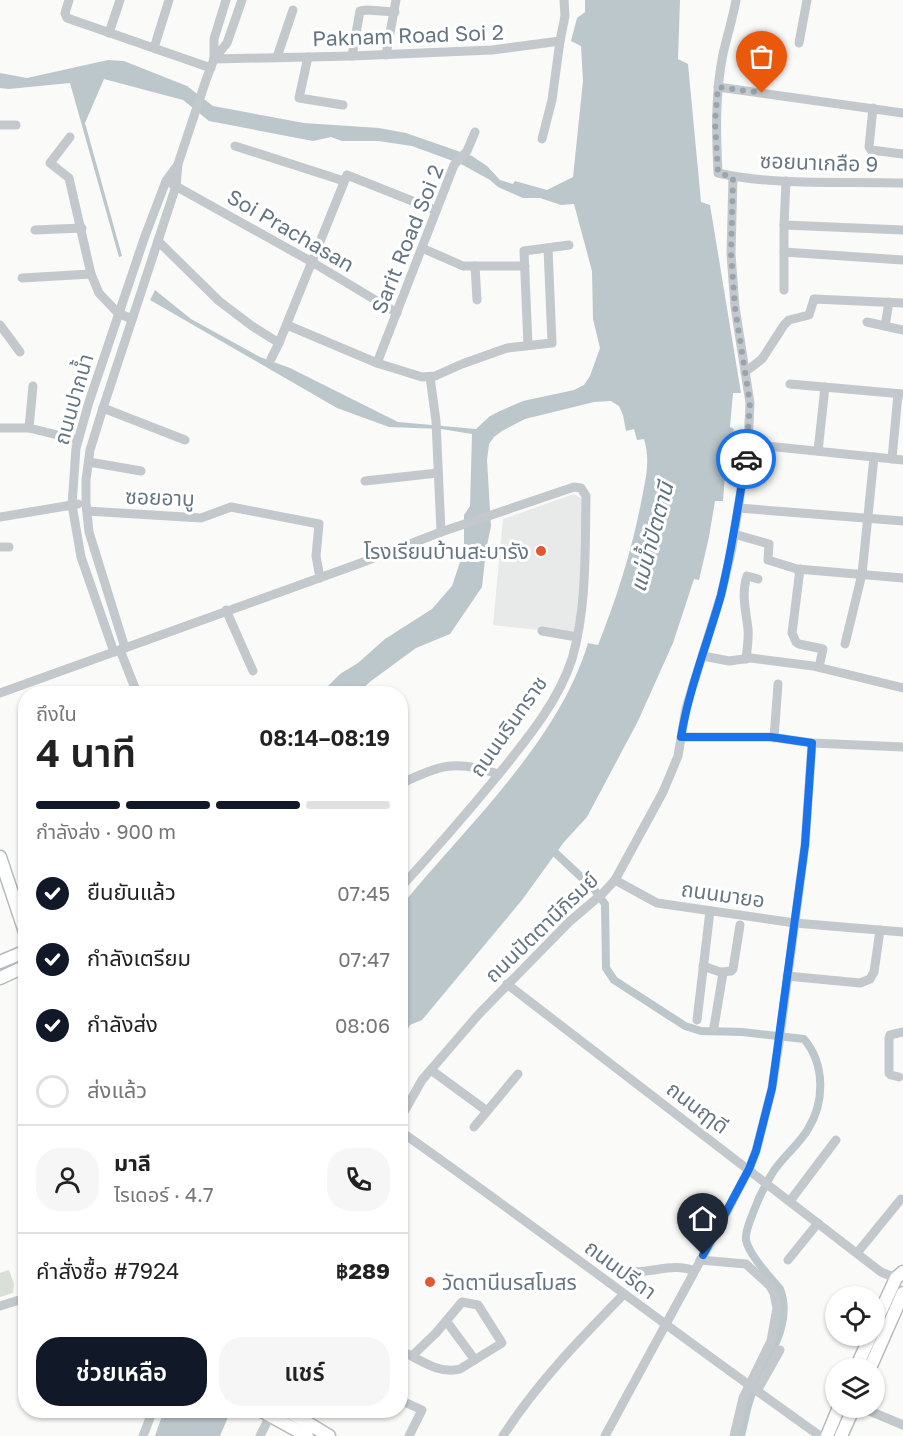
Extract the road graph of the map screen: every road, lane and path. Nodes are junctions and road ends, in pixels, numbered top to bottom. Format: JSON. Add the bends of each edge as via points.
{"nodes":[{"id":1,"x":69,"y":0,"type":"edge"},
{"id":2,"x":120,"y":0,"type":"edge"},
{"id":3,"x":169,"y":0,"type":"edge"},
{"id":4,"x":226,"y":0,"type":"edge"},
{"id":5,"x":242,"y":0,"type":"edge"},
{"id":6,"x":396,"y":0,"type":"edge"},
{"id":7,"x":564,"y":0,"type":"edge"},
{"id":8,"x":736,"y":0,"type":"edge"},
{"id":9,"x":807,"y":0,"type":"edge"},
{"id":10,"x":293,"y":10,"type":"dead end"},
{"id":11,"x":395,"y":12,"type":"junction"},
{"id":12,"x":109,"y":33,"type":"junction"},
{"id":13,"x":560,"y":41,"type":"junction"},
{"id":14,"x":799,"y":43,"type":"dead end"},
{"id":15,"x":154,"y":48,"type":"junction"},
{"id":16,"x":386,"y":55,"type":"junction"},
{"id":17,"x":352,"y":56,"type":"junction"},
{"id":18,"x":278,"y":57,"type":"junction"},
{"id":19,"x":308,"y":57,"type":"junction"},
{"id":20,"x":213,"y":63,"type":"junction"},
{"id":21,"x":718,"y":87,"type":"junction"},
{"id":22,"x":343,"y":105,"type":"dead end"},
{"id":23,"x":873,"y":108,"type":"junction"},
{"id":24,"x":903,"y":113,"type":"edge"},
{"id":25,"x":0,"y":125,"type":"edge"},
{"id":26,"x":16,"y":125,"type":"dead end"},
{"id":27,"x":475,"y":132,"type":"dead end"},
{"id":28,"x":70,"y":137,"type":"dead end"},
{"id":29,"x":542,"y":139,"type":"dead end"},
{"id":30,"x":235,"y":146,"type":"dead end"},
{"id":31,"x":903,"y":154,"type":"edge"},
{"id":32,"x":178,"y":164,"type":"junction"},
{"id":33,"x":733,"y":177,"type":"junction"},
{"id":34,"x":345,"y":178,"type":"junction"},
{"id":35,"x":166,"y":181,"type":"junction"},
{"id":36,"x":786,"y":181,"type":"junction"},
{"id":37,"x":903,"y":183,"type":"edge"},
{"id":38,"x":176,"y":186,"type":"junction"},
{"id":39,"x":435,"y":210,"type":"junction"},
{"id":40,"x":784,"y":225,"type":"junction"},
{"id":41,"x":82,"y":228,"type":"junction"},
{"id":42,"x":35,"y":230,"type":"dead end"},
{"id":43,"x":903,"y":230,"type":"edge"},
{"id":44,"x":158,"y":241,"type":"junction"},
{"id":45,"x":569,"y":244,"type":"dead end"},
{"id":46,"x":422,"y":248,"type":"junction"},
{"id":47,"x":548,"y":248,"type":"junction"},
{"id":48,"x":784,"y":252,"type":"junction"},
{"id":49,"x":903,"y":260,"type":"edge"},
{"id":50,"x":312,"y":262,"type":"junction"},
{"id":51,"x":475,"y":266,"type":"junction"},
{"id":52,"x":525,"y":266,"type":"junction"},
{"id":53,"x":91,"y":274,"type":"junction"},
{"id":54,"x":22,"y":278,"type":"dead end"},
{"id":55,"x":784,"y":290,"type":"dead end"},
{"id":56,"x":477,"y":300,"type":"dead end"},
{"id":57,"x":889,"y":303,"type":"junction"},
{"id":58,"x":903,"y":303,"type":"edge"},
{"id":59,"x":118,"y":313,"type":"junction"},
{"id":60,"x":397,"y":313,"type":"junction"},
{"id":61,"x":132,"y":319,"type":"junction"},
{"id":62,"x":867,"y":322,"type":"dead end"},
{"id":63,"x":0,"y":325,"type":"edge"},
{"id":64,"x":286,"y":325,"type":"junction"},
{"id":65,"x":885,"y":326,"type":"junction"},
{"id":66,"x":903,"y":330,"type":"edge"},
{"id":67,"x":279,"y":343,"type":"junction"},
{"id":68,"x":528,"y":345,"type":"junction"},
{"id":69,"x":20,"y":352,"type":"dead end"},
{"id":70,"x":271,"y":359,"type":"dead end"},
{"id":71,"x":377,"y":363,"type":"junction"},
{"id":72,"x":746,"y":372,"type":"junction"},
{"id":73,"x":430,"y":377,"type":"junction"},
{"id":74,"x":790,"y":384,"type":"dead end"},
{"id":75,"x":33,"y":386,"type":"dead end"},
{"id":76,"x":825,"y":387,"type":"junction"},
{"id":77,"x":900,"y":394,"type":"edge"},
{"id":78,"x":103,"y":408,"type":"junction"},
{"id":79,"x":0,"y":428,"type":"edge"},
{"id":80,"x":29,"y":428,"type":"junction"},
{"id":81,"x":78,"y":440,"type":"junction"},
{"id":82,"x":185,"y":440,"type":"dead end"},
{"id":83,"x":748,"y":444,"type":"junction"},
{"id":84,"x":818,"y":451,"type":"junction"},
{"id":85,"x":874,"y":457,"type":"junction"},
{"id":86,"x":892,"y":459,"type":"junction"},
{"id":87,"x":903,"y":460,"type":"edge"},
{"id":88,"x":88,"y":462,"type":"junction"},
{"id":89,"x":141,"y":471,"type":"dead end"},
{"id":90,"x":438,"y":473,"type":"junction"},
{"id":91,"x":365,"y":481,"type":"dead end"},
{"id":92,"x":72,"y":505,"type":"junction"},
{"id":93,"x":86,"y":507,"type":"junction"},
{"id":94,"x":738,"y":507,"type":"junction"},
{"id":95,"x":0,"y":517,"type":"edge"},
{"id":96,"x":866,"y":518,"type":"junction"},
{"id":97,"x":903,"y":521,"type":"edge"},
{"id":98,"x":441,"y":532,"type":"junction"},
{"id":99,"x":734,"y":534,"type":"junction"},
{"id":100,"x":800,"y":569,"type":"junction"},
{"id":101,"x":862,"y":574,"type":"junction"},
{"id":102,"x":320,"y":578,"type":"junction"},
{"id":103,"x":903,"y":578,"type":"edge"},
{"id":104,"x":758,"y":579,"type":"dead end"},
{"id":105,"x":226,"y":610,"type":"junction"},
{"id":106,"x":542,"y":632,"type":"dead end"},
{"id":107,"x":577,"y":637,"type":"junction"},
{"id":108,"x":845,"y":644,"type":"dead end"},
{"id":109,"x":120,"y":650,"type":"junction"},
{"id":110,"x":703,"y":656,"type":"junction"},
{"id":111,"x":746,"y":659,"type":"junction"},
{"id":112,"x":819,"y":667,"type":"junction"},
{"id":113,"x":253,"y":670,"type":"dead end"},
{"id":114,"x":778,"y":684,"type":"dead end"},
{"id":115,"x":20,"y":686,"type":"edge"},
{"id":116,"x":134,"y":686,"type":"edge"},
{"id":117,"x":18,"y":687,"type":"edge"},
{"id":118,"x":903,"y":688,"type":"edge"},
{"id":119,"x":0,"y":693,"type":"edge"},
{"id":120,"x":681,"y":737,"type":"junction"},
{"id":121,"x":774,"y":738,"type":"junction"},
{"id":122,"x":812,"y":743,"type":"junction"},
{"id":123,"x":903,"y":747,"type":"edge"},
{"id":124,"x":498,"y":774,"type":"junction"},
{"id":125,"x":408,"y":780,"type":"edge"},
{"id":126,"x":0,"y":857,"type":"edge"},
{"id":127,"x":408,"y":879,"type":"edge"},
{"id":128,"x":615,"y":880,"type":"junction"},
{"id":129,"x":710,"y":911,"type":"junction"},
{"id":130,"x":18,"y":913,"type":"edge"},
{"id":131,"x":795,"y":923,"type":"junction"},
{"id":132,"x":740,"y":926,"type":"dead end"},
{"id":133,"x":880,"y":930,"type":"junction"},
{"id":134,"x":903,"y":932,"type":"edge"},
{"id":135,"x":18,"y":954,"type":"edge"},
{"id":136,"x":0,"y":962,"type":"edge"},
{"id":137,"x":703,"y":966,"type":"junction"},
{"id":138,"x":18,"y":970,"type":"edge"},
{"id":139,"x":722,"y":972,"type":"junction"},
{"id":140,"x":787,"y":976,"type":"junction"},
{"id":141,"x":0,"y":978,"type":"edge"},
{"id":142,"x":507,"y":984,"type":"junction"},
{"id":143,"x":697,"y":1020,"type":"dead end"},
{"id":144,"x":714,"y":1027,"type":"dead end"},
{"id":145,"x":903,"y":1032,"type":"edge"},
{"id":146,"x":431,"y":1070,"type":"junction"},
{"id":147,"x":518,"y":1074,"type":"dead end"},
{"id":148,"x":899,"y":1077,"type":"dead end"},
{"id":149,"x":408,"y":1105,"type":"edge"},
{"id":150,"x":487,"y":1111,"type":"junction"},
{"id":151,"x":474,"y":1127,"type":"dead end"},
{"id":152,"x":408,"y":1137,"type":"edge"},
{"id":153,"x":836,"y":1140,"type":"dead end"},
{"id":154,"x":749,"y":1169,"type":"junction"},
{"id":155,"x":901,"y":1199,"type":"dead end"},
{"id":156,"x":790,"y":1201,"type":"junction"},
{"id":157,"x":818,"y":1223,"type":"junction"},
{"id":158,"x":857,"y":1253,"type":"junction"},
{"id":159,"x":700,"y":1260,"type":"junction"},
{"id":160,"x":788,"y":1260,"type":"dead end"},
{"id":161,"x":620,"y":1270,"type":"dead end"},
{"id":162,"x":694,"y":1271,"type":"junction"},
{"id":163,"x":901,"y":1277,"type":"edge"},
{"id":164,"x":624,"y":1294,"type":"junction"},
{"id":165,"x":899,"y":1295,"type":"edge"},
{"id":166,"x":18,"y":1301,"type":"edge"},
{"id":167,"x":0,"y":1306,"type":"edge"},
{"id":168,"x":885,"y":1312,"type":"edge"},
{"id":169,"x":447,"y":1322,"type":"junction"},
{"id":170,"x":665,"y":1324,"type":"junction"},
{"id":171,"x":780,"y":1350,"type":"dead end"},
{"id":172,"x":408,"y":1354,"type":"edge"},
{"id":173,"x":412,"y":1356,"type":"junction"},
{"id":174,"x":874,"y":1358,"type":"edge"},
{"id":175,"x":475,"y":1360,"type":"junction"},
{"id":176,"x":753,"y":1388,"type":"junction"},
{"id":177,"x":408,"y":1404,"type":"edge"},
{"id":178,"x":885,"y":1417,"type":"edge"},
{"id":179,"x":150,"y":1418,"type":"edge"},
{"id":180,"x":152,"y":1418,"type":"edge"},
{"id":181,"x":264,"y":1418,"type":"edge"},
{"id":182,"x":276,"y":1418,"type":"edge"},
{"id":183,"x":299,"y":1418,"type":"edge"},
{"id":184,"x":834,"y":1418,"type":"edge"},
{"id":185,"x":849,"y":1418,"type":"edge"},
{"id":186,"x":903,"y":1425,"type":"edge"},
{"id":187,"x":143,"y":1436,"type":"edge"},
{"id":188,"x":150,"y":1436,"type":"edge"},
{"id":189,"x":260,"y":1436,"type":"edge"},
{"id":190,"x":307,"y":1436,"type":"edge"},
{"id":191,"x":329,"y":1436,"type":"edge"},
{"id":192,"x":409,"y":1436,"type":"edge"},
{"id":193,"x":502,"y":1436,"type":"edge"},
{"id":194,"x":605,"y":1436,"type":"edge"},
{"id":195,"x":734,"y":1436,"type":"edge"},
{"id":196,"x":820,"y":1436,"type":"edge"},
{"id":197,"x":826,"y":1436,"type":"edge"},
{"id":198,"x":841,"y":1436,"type":"edge"}],
"edges":[{"from":1,"to":12,"type":"street","via":[[64,15],[67,18]]},
{"from":2,"to":12,"type":"street"},
{"from":3,"to":15,"type":"street"},
{"from":4,"to":20,"type":"street","name":"ถนนปากน้ำ","via":[[214,39]]},
{"from":5,"to":20,"type":"street","name":"ถนนปากน้ำ","via":[[227,43]]},
{"from":6,"to":11,"type":"street"},
{"from":7,"to":13,"type":"street","via":[[566,16]]},
{"from":8,"to":21,"type":"street"},
{"from":9,"to":14,"type":"street"},
{"from":10,"to":18,"type":"street"},
{"from":11,"to":16,"type":"street"},
{"from":11,"to":17,"type":"street","via":[[360,11]]},
{"from":12,"to":15,"type":"street"},
{"from":13,"to":16,"type":"street","name":"Paknam Road Soi 2","via":[[492,50]]},
{"from":13,"to":29,"type":"street"},
{"from":15,"to":20,"type":"street"},
{"from":16,"to":17,"type":"street","name":"Paknam Road Soi 2"},
{"from":17,"to":19,"type":"street","name":"Paknam Road Soi 2"},
{"from":18,"to":19,"type":"street","name":"Paknam Road Soi 2"},
{"from":18,"to":20,"type":"street","name":"Paknam Road Soi 2"},
{"from":19,"to":22,"type":"street","via":[[299,99]]},
{"from":20,"to":32,"type":"street","name":"ถนนปากน้ำ"},
{"from":21,"to":23,"type":"street"},
{"from":21,"to":33,"type":"street","name":"ซอยนาเกลือ 9","via":[[718,173]]},
{"from":23,"to":24,"type":"street"},
{"from":23,"to":31,"type":"street","via":[[869,147]]},
{"from":25,"to":26,"type":"street"},
{"from":27,"to":39,"type":"street","name":"Sarit Road Soi 2","via":[[467,151],[454,165]]},
{"from":28,"to":41,"type":"street","via":[[50,163],[69,178]]},
{"from":30,"to":34,"type":"street"},
{"from":32,"to":35,"type":"street","name":"ถนนปากน้ำ"},
{"from":32,"to":38,"type":"street","name":"ถนนปากน้ำ"},
{"from":33,"to":36,"type":"street","name":"ซอยนาเกลือ 9"},
{"from":33,"to":72,"type":"street","name":"ถนนปัตตานีภิรมย์","via":[[731,254]]},
{"from":34,"to":39,"type":"street"},
{"from":34,"to":50,"type":"street"},
{"from":35,"to":38,"type":"street","name":"Soi Prachasan"},
{"from":35,"to":59,"type":"street","name":"ถนนปากน้ำ"},
{"from":36,"to":37,"type":"street","name":"ซอยนาเกลือ 9"},
{"from":36,"to":40,"type":"street"},
{"from":38,"to":44,"type":"street","name":"ถนนปากน้ำ"},
{"from":38,"to":50,"type":"street","name":"Soi Prachasan"},
{"from":39,"to":46,"type":"street","name":"Sarit Road Soi 2"},
{"from":40,"to":43,"type":"street"},
{"from":40,"to":48,"type":"street"},
{"from":41,"to":42,"type":"street"},
{"from":41,"to":53,"type":"street"},
{"from":44,"to":61,"type":"street","name":"ถนนปากน้ำ"},
{"from":44,"to":67,"type":"street","via":[[219,301]]},
{"from":45,"to":47,"type":"street"},
{"from":46,"to":51,"type":"street","via":[[463,266]]},
{"from":46,"to":60,"type":"street","name":"Sarit Road Soi 2"},
{"from":47,"to":52,"type":"street","via":[[524,251]]},
{"from":47,"to":68,"type":"street","via":[[552,343]]},
{"from":48,"to":49,"type":"street"},
{"from":48,"to":55,"type":"street"},
{"from":50,"to":60,"type":"street","name":"Soi Prachasan"},
{"from":50,"to":64,"type":"street"},
{"from":51,"to":52,"type":"street"},
{"from":51,"to":56,"type":"street"},
{"from":52,"to":68,"type":"street"},
{"from":53,"to":54,"type":"street"},
{"from":53,"to":59,"type":"street","via":[[99,293]]},
{"from":57,"to":58,"type":"street"},
{"from":57,"to":65,"type":"street"},
{"from":57,"to":72,"type":"street","via":[[814,298],[809,315],[789,320],[762,359]]},
{"from":59,"to":61,"type":"street"},
{"from":59,"to":81,"type":"street","name":"ถนนปากน้ำ"},
{"from":60,"to":71,"type":"street","name":"Sarit Road Soi 2"},
{"from":61,"to":78,"type":"street","name":"ถนนปากน้ำ"},
{"from":62,"to":65,"type":"street"},
{"from":63,"to":69,"type":"street"},
{"from":64,"to":67,"type":"street"},
{"from":64,"to":71,"type":"street"},
{"from":65,"to":66,"type":"street"},
{"from":67,"to":70,"type":"street"},
{"from":68,"to":73,"type":"street","via":[[507,348]]},
{"from":71,"to":73,"type":"street"},
{"from":72,"to":83,"type":"street","name":"ถนนปัตตานีภิรมย์","via":[[750,403]]},
{"from":73,"to":90,"type":"street"},
{"from":74,"to":76,"type":"street"},
{"from":75,"to":80,"type":"street"},
{"from":76,"to":77,"type":"street"},
{"from":76,"to":84,"type":"street"},
{"from":77,"to":86,"type":"street"},
{"from":78,"to":82,"type":"street"},
{"from":78,"to":88,"type":"street","name":"ถนนปากน้ำ"},
{"from":79,"to":80,"type":"street"},
{"from":80,"to":81,"type":"street"},
{"from":81,"to":92,"type":"street","name":"ถนนปากน้ำ"},
{"from":83,"to":84,"type":"street"},
{"from":83,"to":94,"type":"street","name":"ถนนปัตตานีภิรมย์"},
{"from":84,"to":85,"type":"street"},
{"from":85,"to":86,"type":"street"},
{"from":85,"to":96,"type":"street"},
{"from":86,"to":87,"type":"street"},
{"from":88,"to":89,"type":"street"},
{"from":88,"to":93,"type":"street","name":"ถนนปากน้ำ"},
{"from":90,"to":91,"type":"street"},
{"from":90,"to":98,"type":"street"},
{"from":92,"to":93,"type":"street"},
{"from":92,"to":95,"type":"street"},
{"from":92,"to":109,"type":"street","name":"ถนนปากน้ำ","via":[[81,557]]},
{"from":93,"to":102,"type":"street","name":"ซอยอาบู","via":[[201,518],[231,507],[319,524],[316,556]]},
{"from":93,"to":109,"type":"street","name":"ถนนปากน้ำ"},
{"from":94,"to":96,"type":"street"},
{"from":94,"to":99,"type":"street","name":"ถนนปัตตานีภิรมย์"},
{"from":96,"to":97,"type":"street"},
{"from":96,"to":101,"type":"street"},
{"from":98,"to":102,"type":"street"},
{"from":98,"to":107,"type":"street","name":"ถนนนรินทราช","via":[[574,487],[585,491],[585,559]]},
{"from":99,"to":100,"type":"street","via":[[769,544],[768,560]]},
{"from":99,"to":110,"type":"street","name":"ถนนปัตตานีภิรมย์"},
{"from":100,"to":101,"type":"street"},
{"from":100,"to":112,"type":"street","via":[[792,633],[796,642],[823,649]]},
{"from":101,"to":103,"type":"street"},
{"from":101,"to":108,"type":"street"},
{"from":102,"to":105,"type":"street"},
{"from":104,"to":111,"type":"street","via":[[747,576],[746,581]]},
{"from":105,"to":109,"type":"street"},
{"from":105,"to":113,"type":"street"},
{"from":106,"to":107,"type":"street"},
{"from":107,"to":124,"type":"street","name":"ถนนนรินทราช","via":[[552,701]]},
{"from":109,"to":115,"type":"street"},
{"from":109,"to":116,"type":"street"},
{"from":110,"to":111,"type":"street","via":[[729,662]]},
{"from":110,"to":120,"type":"street","name":"ถนนปัตตานีภิรมย์"},
{"from":111,"to":112,"type":"street"},
{"from":112,"to":118,"type":"street"},
{"from":114,"to":121,"type":"street"},
{"from":117,"to":119,"type":"street"},
{"from":120,"to":121,"type":"street"},
{"from":120,"to":128,"type":"street","name":"ถนนปัตตานีภิรมย์","via":[[678,756],[663,792]]},
{"from":121,"to":122,"type":"street"},
{"from":122,"to":123,"type":"street"},
{"from":122,"to":131,"type":"street"},
{"from":124,"to":125,"type":"street","via":[[475,766],[449,766]]},
{"from":124,"to":127,"type":"street","name":"ถนนนรินทราช"},
{"from":126,"to":130,"type":"main road"},
{"from":128,"to":129,"type":"street","name":"ถนนมายอ","via":[[657,903]]},
{"from":128,"to":142,"type":"street","name":"ถนนปัตตานีภิรมย์"},
{"from":129,"to":131,"type":"street","name":"ถนนมายอ"},
{"from":129,"to":137,"type":"street"},
{"from":131,"to":133,"type":"street","name":"ถนนมายอ"},
{"from":131,"to":140,"type":"street"},
{"from":132,"to":139,"type":"street","via":[[733,969]]},
{"from":133,"to":134,"type":"street","name":"ถนนมายอ"},
{"from":133,"to":140,"type":"street","via":[[870,979],[860,983]]},
{"from":135,"to":136,"type":"main road"},
{"from":137,"to":139,"type":"street"},
{"from":137,"to":143,"type":"street"},
{"from":138,"to":141,"type":"main road"},
{"from":139,"to":144,"type":"street"},
{"from":140,"to":154,"type":"street","via":[[772,1088]]},
{"from":142,"to":146,"type":"street","name":"ถนนปัตตานีภิรมย์"},
{"from":142,"to":154,"type":"street","name":"ถนนฤๅดี"},
{"from":145,"to":148,"type":"street","via":[[889,1038],[889,1073]]},
{"from":146,"to":149,"type":"street","name":"ถนนปัตตานีภิรมย์"},
{"from":146,"to":150,"type":"street"},
{"from":147,"to":150,"type":"street"},
{"from":150,"to":151,"type":"street"},
{"from":152,"to":164,"type":"street","name":"ถนนปรีดา"},
{"from":153,"to":156,"type":"street"},
{"from":154,"to":156,"type":"street","name":"ถนนฤๅดี"},
{"from":154,"to":159,"type":"street"},
{"from":155,"to":158,"type":"street"},
{"from":156,"to":157,"type":"street","name":"ถนนฤๅดี"},
{"from":157,"to":158,"type":"street","name":"ถนนฤๅดี"},
{"from":157,"to":160,"type":"street"},
{"from":158,"to":163,"type":"street","name":"ถนนฤๅดี","via":[[881,1272]]},
{"from":159,"to":162,"type":"street"},
{"from":159,"to":176,"type":"street","via":[[746,1264],[774,1293],[777,1308],[771,1341]]},
{"from":161,"to":162,"type":"street"},
{"from":162,"to":170,"type":"street"},
{"from":163,"to":165,"type":"main road"},
{"from":164,"to":170,"type":"street","name":"ถนนปรีดา"},
{"from":164,"to":193,"type":"street","via":[[565,1354]]},
{"from":165,"to":168,"type":"main road"},
{"from":165,"to":174,"type":"main road"},
{"from":166,"to":167,"type":"street"},
{"from":169,"to":173,"type":"street"},
{"from":169,"to":175,"type":"street"},
{"from":169,"to":175,"type":"street","via":[[462,1302],[478,1305],[502,1343]]},
{"from":170,"to":176,"type":"street","name":"ถนนปรีดา"},
{"from":170,"to":194,"type":"street"},
{"from":171,"to":176,"type":"street"},
{"from":172,"to":173,"type":"street"},
{"from":173,"to":175,"type":"street","via":[[435,1368],[454,1371]]},
{"from":176,"to":195,"type":"street","via":[[743,1398]]},
{"from":176,"to":196,"type":"street","name":"ถนนปรีดา"},
{"from":177,"to":192,"type":"street","via":[[422,1410]]},
{"from":178,"to":186,"type":"street"},
{"from":179,"to":187,"type":"street"},
{"from":180,"to":188,"type":"street"},
{"from":181,"to":189,"type":"street"},
{"from":182,"to":190,"type":"main road"},
{"from":183,"to":191,"type":"main road"},
{"from":184,"to":197,"type":"main road"},
{"from":185,"to":198,"type":"main road"}]}
